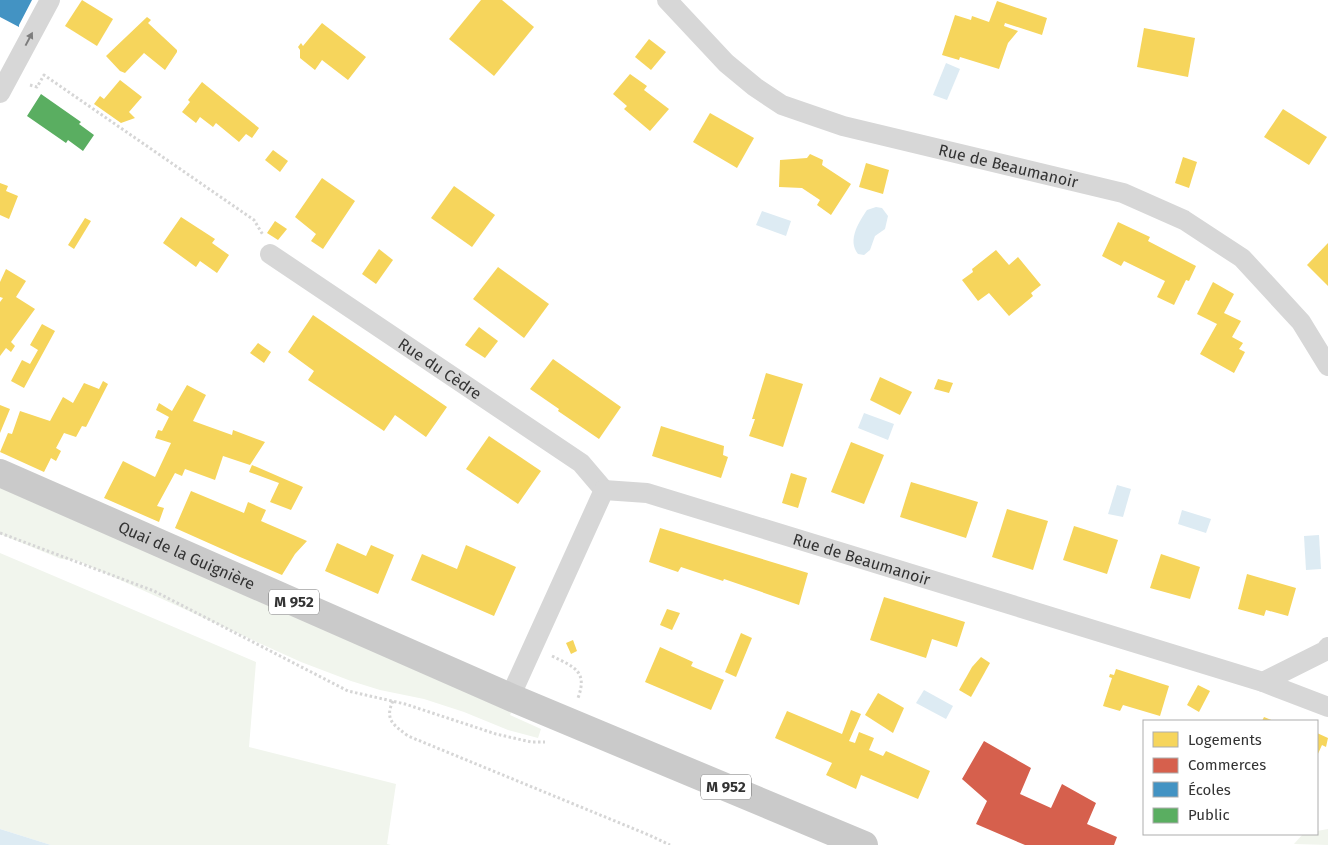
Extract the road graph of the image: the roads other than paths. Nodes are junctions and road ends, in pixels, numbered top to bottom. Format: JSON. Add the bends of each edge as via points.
{"nodes":[{"id":1,"x":50,"y":0,"type":"edge"},
{"id":2,"x":667,"y":0,"type":"edge"},
{"id":3,"x":4,"y":86,"type":"edge"},
{"id":4,"x":270,"y":254,"type":"road end"},
{"id":5,"x":1328,"y":366,"type":"edge"},
{"id":6,"x":0,"y":473,"type":"edge"},
{"id":7,"x":604,"y":490,"type":"junction"},
{"id":8,"x":1328,"y":647,"type":"edge"},
{"id":9,"x":1263,"y":682,"type":"junction"},
{"id":10,"x":510,"y":697,"type":"junction"},
{"id":11,"x":1328,"y":707,"type":"edge"},
{"id":12,"x":864,"y":845,"type":"edge"}],
"edges":[{"from":3,"to":1,"type":"street","one_way":true},
{"from":2,"to":5,"type":"street","name":"Rue de Beaumanoir","via":[[726,63],[782,105],[843,126],[1123,193],[1184,220],[1242,258],[1301,322]]},
{"from":4,"to":7,"type":"street","name":"Rue du Cèdre","via":[[581,463]]},
{"from":6,"to":10,"type":"main road","name":"Quai de la Guignière","number":"M 952"},
{"from":7,"to":9,"type":"street","name":"Rue de Beaumanoir","via":[[647,493]]},
{"from":7,"to":10,"type":"street"},
{"from":8,"to":9,"type":"street"},
{"from":9,"to":11,"type":"street","name":"Rue de Beaumanoir"},
{"from":10,"to":12,"type":"main road","name":"Quai de la Guignière","number":"M 952","via":[[562,731]]}]}
